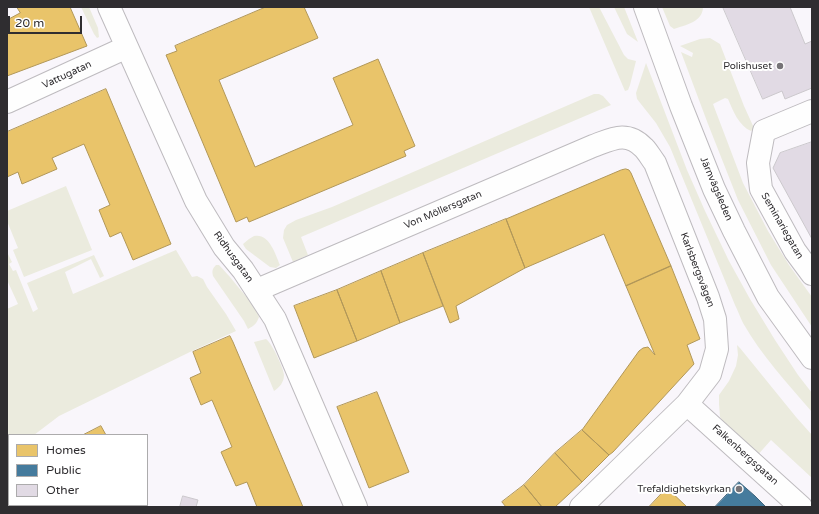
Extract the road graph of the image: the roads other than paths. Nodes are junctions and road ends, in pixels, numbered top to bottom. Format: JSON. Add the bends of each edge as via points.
{"nodes":[{"id":1,"x":109,"y":7,"type":"edge"},
{"id":2,"x":645,"y":7,"type":"edge"},
{"id":3,"x":127,"y":47,"type":"junction"},
{"id":4,"x":7,"y":102,"type":"edge"},
{"id":5,"x":812,"y":111,"type":"edge"},
{"id":6,"x":631,"y":138,"type":"joint"},
{"id":7,"x":812,"y":274,"type":"edge"},
{"id":8,"x":257,"y":290,"type":"junction"},
{"id":9,"x":812,"y":358,"type":"edge"},
{"id":10,"x":687,"y":404,"type":"junction"},
{"id":11,"x":356,"y":507,"type":"edge"},
{"id":12,"x":580,"y":507,"type":"edge"},
{"id":13,"x":801,"y":507,"type":"edge"}],
"edges":[{"from":1,"to":3,"type":"main road","name":"Ridhusgatan"},
{"from":2,"to":9,"type":"main road","name":"Järnvägsleden","via":[[711,182],[768,297]]},
{"from":3,"to":4,"type":"main road","name":"Vattugatan"},
{"from":3,"to":8,"type":"main road","name":"Ridhusgatan","via":[[196,201],[224,247]]},
{"from":5,"to":7,"type":"main road","name":"Seminariegatan","via":[[764,131],[758,163],[761,189],[795,251]]},
{"from":6,"to":8,"type":"main road","name":"Von Möllersgatan","via":[[614,138],[593,146]]},
{"from":6,"to":10,"type":"main road","name":"Karlsbergsvägen","via":[[644,148],[655,163],[715,319],[717,349],[710,374]]},
{"from":8,"to":11,"type":"main road","name":"Ridhusgatan","via":[[277,323]]},
{"from":10,"to":12,"type":"main road","name":"Karlsbergsvägen"},
{"from":10,"to":13,"type":"main road","name":"Falkenbergsgatan"}]}
